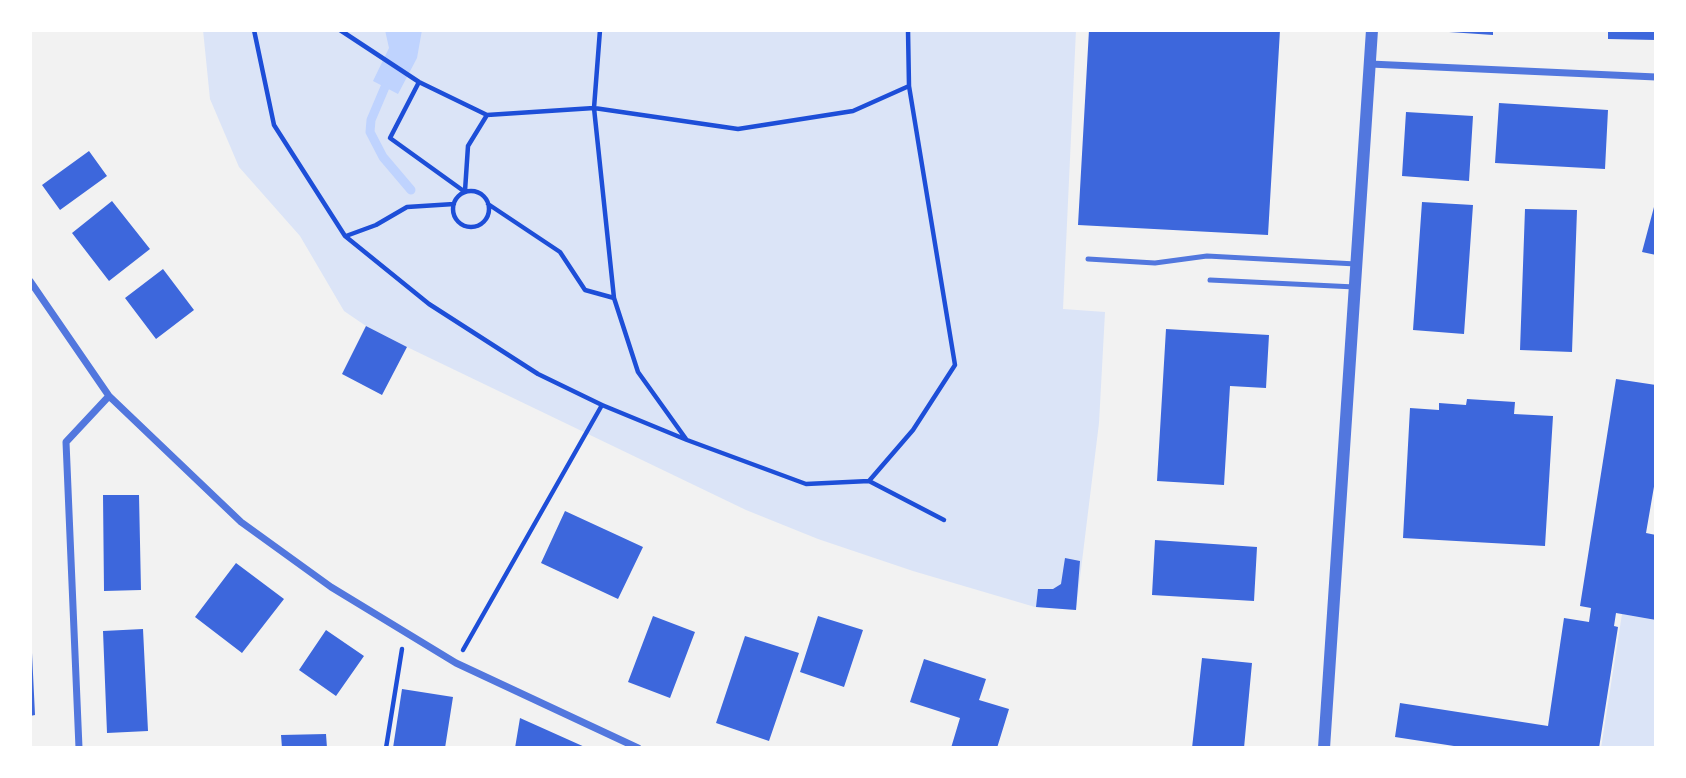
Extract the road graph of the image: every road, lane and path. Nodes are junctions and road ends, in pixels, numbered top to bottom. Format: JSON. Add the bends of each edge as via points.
{"nodes":[{"id":1,"x":254,"y":30,"type":"edge"},
{"id":2,"x":340,"y":30,"type":"edge"},
{"id":3,"x":600,"y":30,"type":"edge"},
{"id":4,"x":908,"y":30,"type":"edge"},
{"id":5,"x":1371,"y":30,"type":"edge"},
{"id":6,"x":1370,"y":64,"type":"junction"},
{"id":7,"x":1656,"y":77,"type":"edge"},
{"id":8,"x":417,"y":81,"type":"junction"},
{"id":9,"x":909,"y":86,"type":"junction"},
{"id":10,"x":594,"y":108,"type":"junction"},
{"id":11,"x":487,"y":116,"type":"junction"},
{"id":12,"x":465,"y":192,"type":"junction"},
{"id":13,"x":454,"y":204,"type":"junction"},
{"id":14,"x":488,"y":204,"type":"junction"},
{"id":15,"x":345,"y":236,"type":"junction"},
{"id":16,"x":1088,"y":259,"type":"dead end"},
{"id":17,"x":1356,"y":264,"type":"junction"},
{"id":18,"x":1210,"y":280,"type":"dead end"},
{"id":19,"x":30,"y":281,"type":"edge"},
{"id":20,"x":1355,"y":287,"type":"junction"},
{"id":21,"x":614,"y":298,"type":"junction"},
{"id":22,"x":109,"y":396,"type":"junction"},
{"id":23,"x":602,"y":405,"type":"junction"},
{"id":24,"x":687,"y":440,"type":"junction"},
{"id":25,"x":869,"y":481,"type":"junction"},
{"id":26,"x":944,"y":520,"type":"dead end"},
{"id":27,"x":405,"y":634,"type":"junction"},
{"id":28,"x":456,"y":663,"type":"junction"},
{"id":29,"x":79,"y":748,"type":"edge"},
{"id":30,"x":386,"y":748,"type":"edge"},
{"id":31,"x":638,"y":748,"type":"edge"},
{"id":32,"x":1324,"y":748,"type":"edge"}],
"edges":[{"from":1,"to":15,"type":"path","via":[[274,125]]},
{"from":2,"to":8,"type":"path"},
{"from":3,"to":10,"type":"path"},
{"from":4,"to":9,"type":"path"},
{"from":5,"to":6,"type":"street"},
{"from":6,"to":7,"type":"street"},
{"from":6,"to":17,"type":"street"},
{"from":8,"to":11,"type":"path"},
{"from":8,"to":12,"type":"path","via":[[390,138]]},
{"from":9,"to":10,"type":"path","via":[[853,111],[738,129]]},
{"from":9,"to":25,"type":"path","via":[[955,365],[913,430]]},
{"from":10,"to":11,"type":"path"},
{"from":10,"to":21,"type":"path"},
{"from":11,"to":12,"type":"path","via":[[468,146]]},
{"from":12,"to":13,"type":"path"},
{"from":12,"to":14,"type":"path","via":[[477,192]]},
{"from":13,"to":14,"type":"path","via":[[454,216],[468,227],[484,220]]},
{"from":13,"to":15,"type":"path","via":[[407,207]]},
{"from":14,"to":21,"type":"path","via":[[560,252],[585,290]]},
{"from":15,"to":23,"type":"path","via":[[429,304],[538,374]]},
{"from":16,"to":17,"type":"lane","via":[[1155,263],[1208,256]]},
{"from":17,"to":20,"type":"street"},
{"from":18,"to":20,"type":"lane"},
{"from":19,"to":22,"type":"street"},
{"from":20,"to":32,"type":"street"},
{"from":21,"to":24,"type":"path","via":[[638,372]]},
{"from":22,"to":27,"type":"street","via":[[241,522]]},
{"from":22,"to":29,"type":"street","via":[[66,442]]},
{"from":23,"to":24,"type":"path"},
{"from":23,"to":28,"type":"path"},
{"from":24,"to":25,"type":"path","via":[[806,484]]},
{"from":25,"to":26,"type":"path"},
{"from":27,"to":28,"type":"street"},
{"from":27,"to":30,"type":"path"},
{"from":28,"to":31,"type":"street"}]}
